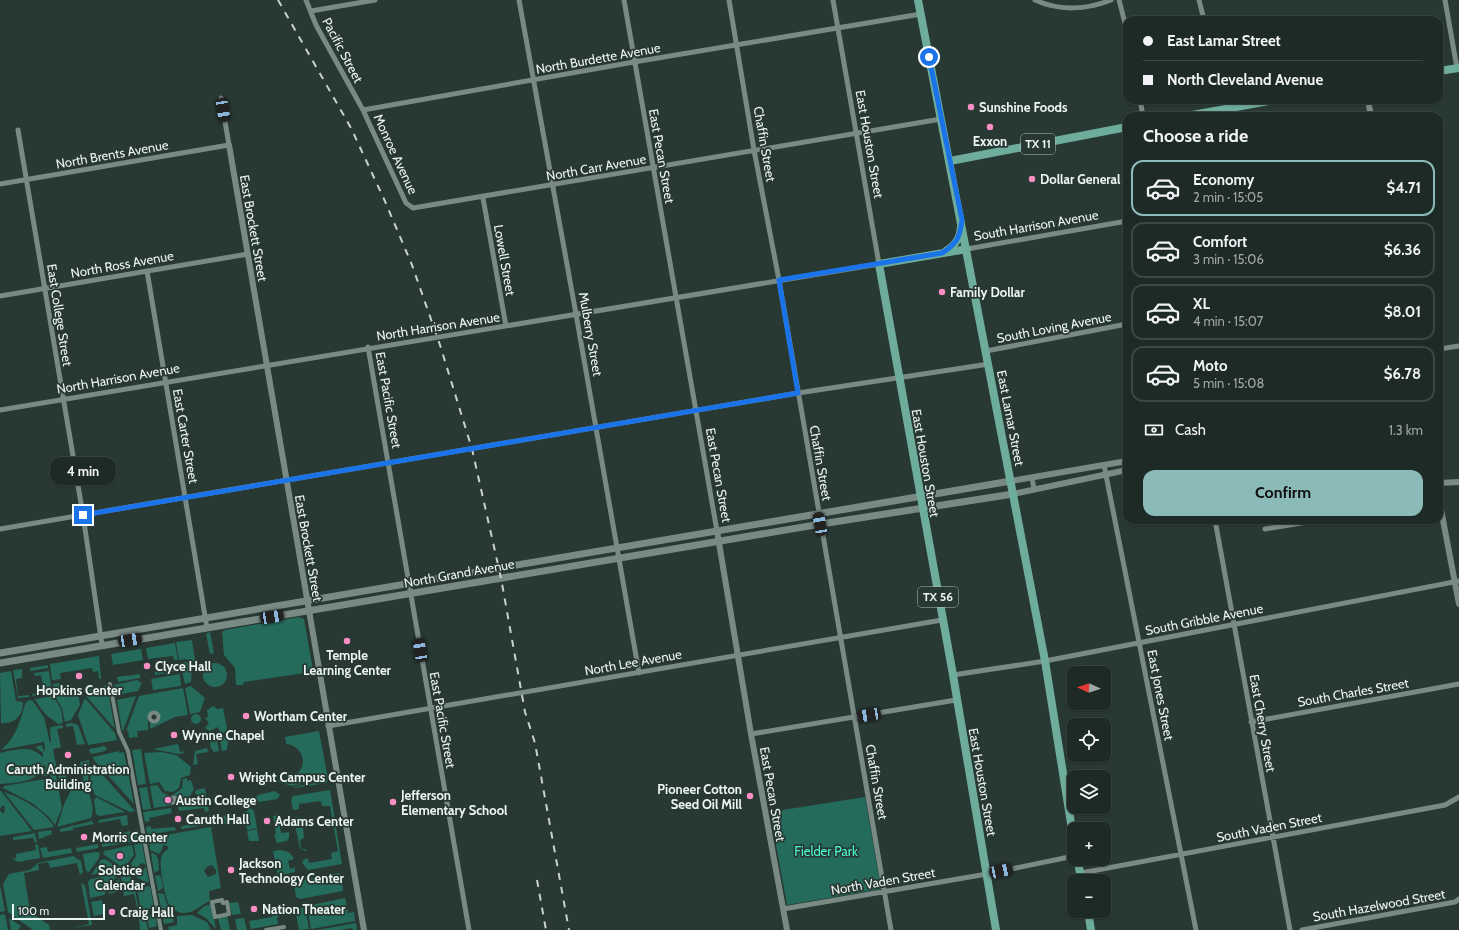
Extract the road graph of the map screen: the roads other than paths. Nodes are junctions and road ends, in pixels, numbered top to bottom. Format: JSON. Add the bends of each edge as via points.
{"nodes":[{"id":1,"x":306,"y":0,"type":"edge"},
{"id":2,"x":375,"y":0,"type":"edge"},
{"id":3,"x":519,"y":0,"type":"edge"},
{"id":4,"x":624,"y":0,"type":"edge"},
{"id":5,"x":729,"y":0,"type":"edge"},
{"id":6,"x":833,"y":0,"type":"edge"},
{"id":7,"x":918,"y":0,"type":"edge"},
{"id":8,"x":1035,"y":0,"type":"edge"},
{"id":9,"x":1110,"y":0,"type":"edge"},
{"id":10,"x":1119,"y":0,"type":"edge"},
{"id":11,"x":1198,"y":0,"type":"edge"},
{"id":12,"x":1445,"y":0,"type":"edge"},
{"id":13,"x":311,"y":12,"type":"junction"},
{"id":14,"x":920,"y":14,"type":"junction"},
{"id":15,"x":1124,"y":16,"type":"edge"},
{"id":16,"x":1203,"y":16,"type":"edge"},
{"id":17,"x":838,"y":28,"type":"junction"},
{"id":18,"x":737,"y":46,"type":"junction"},
{"id":19,"x":634,"y":62,"type":"junction"},
{"id":20,"x":1458,"y":68,"type":"edge"},
{"id":21,"x":1443,"y":70,"type":"edge"},
{"id":22,"x":533,"y":81,"type":"junction"},
{"id":23,"x":221,"y":98,"type":"dead end"},
{"id":24,"x":1253,"y":104,"type":"edge"},
{"id":25,"x":363,"y":110,"type":"junction"},
{"id":26,"x":1209,"y":112,"type":"edge"},
{"id":27,"x":941,"y":119,"type":"junction"},
{"id":28,"x":1123,"y":128,"type":"edge"},
{"id":29,"x":18,"y":130,"type":"dead end"},
{"id":30,"x":857,"y":134,"type":"junction"},
{"id":31,"x":229,"y":145,"type":"junction"},
{"id":32,"x":754,"y":150,"type":"junction"},
{"id":33,"x":950,"y":161,"type":"junction"},
{"id":34,"x":654,"y":168,"type":"junction"},
{"id":35,"x":26,"y":180,"type":"junction"},
{"id":36,"x":0,"y":184,"type":"edge"},
{"id":37,"x":552,"y":186,"type":"junction"},
{"id":38,"x":483,"y":198,"type":"junction"},
{"id":39,"x":410,"y":207,"type":"joint"},
{"id":40,"x":962,"y":220,"type":"junction"},
{"id":41,"x":1123,"y":222,"type":"edge"},
{"id":42,"x":967,"y":249,"type":"junction"},
{"id":43,"x":942,"y":253,"type":"junction"},
{"id":44,"x":248,"y":254,"type":"junction"},
{"id":45,"x":879,"y":264,"type":"junction"},
{"id":46,"x":147,"y":271,"type":"junction"},
{"id":47,"x":779,"y":280,"type":"junction"},
{"id":48,"x":44,"y":288,"type":"junction"},
{"id":49,"x":0,"y":296,"type":"edge"},
{"id":50,"x":677,"y":298,"type":"junction"},
{"id":51,"x":576,"y":314,"type":"junction"},
{"id":52,"x":1123,"y":325,"type":"edge"},
{"id":53,"x":506,"y":326,"type":"junction"},
{"id":54,"x":1459,"y":346,"type":"edge"},
{"id":55,"x":368,"y":348,"type":"junction"},
{"id":56,"x":1443,"y":348,"type":"edge"},
{"id":57,"x":986,"y":351,"type":"junction"},
{"id":58,"x":266,"y":364,"type":"junction"},
{"id":59,"x":988,"y":364,"type":"junction"},
{"id":60,"x":899,"y":377,"type":"junction"},
{"id":61,"x":166,"y":381,"type":"junction"},
{"id":62,"x":798,"y":393,"type":"junction"},
{"id":63,"x":62,"y":399,"type":"junction"},
{"id":64,"x":0,"y":410,"type":"edge"},
{"id":65,"x":696,"y":410,"type":"junction"},
{"id":66,"x":595,"y":428,"type":"junction"},
{"id":67,"x":389,"y":463,"type":"junction"},
{"id":68,"x":1123,"y":463,"type":"edge"},
{"id":69,"x":1104,"y":465,"type":"junction"},
{"id":70,"x":1123,"y":471,"type":"edge"},
{"id":71,"x":1106,"y":474,"type":"junction"},
{"id":72,"x":1032,"y":478,"type":"junction"},
{"id":73,"x":286,"y":480,"type":"junction"},
{"id":74,"x":1011,"y":481,"type":"junction"},
{"id":75,"x":1459,"y":482,"type":"edge"},
{"id":76,"x":1443,"y":483,"type":"edge"},
{"id":77,"x":1034,"y":489,"type":"junction"},
{"id":78,"x":1013,"y":494,"type":"junction"},
{"id":79,"x":921,"y":497,"type":"junction"},
{"id":80,"x":186,"y":498,"type":"junction"},
{"id":81,"x":922,"y":507,"type":"junction"},
{"id":82,"x":819,"y":514,"type":"junction"},
{"id":83,"x":83,"y":515,"type":"junction"},
{"id":84,"x":1443,"y":517,"type":"edge"},
{"id":85,"x":820,"y":524,"type":"junction"},
{"id":86,"x":1216,"y":524,"type":"edge"},
{"id":87,"x":1297,"y":524,"type":"edge"},
{"id":88,"x":0,"y":529,"type":"edge"},
{"id":89,"x":1265,"y":530,"type":"dead end"},
{"id":90,"x":717,"y":532,"type":"junction"},
{"id":91,"x":719,"y":541,"type":"junction"},
{"id":92,"x":616,"y":548,"type":"junction"},
{"id":93,"x":618,"y":558,"type":"junction"},
{"id":94,"x":1457,"y":582,"type":"edge"},
{"id":95,"x":409,"y":584,"type":"junction"},
{"id":96,"x":410,"y":593,"type":"junction"},
{"id":97,"x":307,"y":602,"type":"junction"},
{"id":98,"x":1459,"y":604,"type":"edge"},
{"id":99,"x":309,"y":611,"type":"junction"},
{"id":100,"x":206,"y":618,"type":"junction"},
{"id":101,"x":942,"y":620,"type":"junction"},
{"id":102,"x":1234,"y":624,"type":"junction"},
{"id":103,"x":207,"y":628,"type":"junction"},
{"id":104,"x":100,"y":636,"type":"junction"},
{"id":105,"x":840,"y":638,"type":"junction"},
{"id":106,"x":1140,"y":643,"type":"junction"},
{"id":107,"x":102,"y":645,"type":"junction"},
{"id":108,"x":0,"y":653,"type":"edge"},
{"id":109,"x":738,"y":656,"type":"junction"},
{"id":110,"x":1045,"y":661,"type":"junction"},
{"id":111,"x":1,"y":662,"type":"edge"},
{"id":112,"x":639,"y":673,"type":"junction"},
{"id":113,"x":953,"y":675,"type":"junction"},
{"id":114,"x":110,"y":684,"type":"dead end"},
{"id":115,"x":1459,"y":684,"type":"edge"},
{"id":116,"x":956,"y":700,"type":"junction"},
{"id":117,"x":429,"y":708,"type":"junction"},
{"id":118,"x":854,"y":717,"type":"junction"},
{"id":119,"x":1251,"y":722,"type":"junction"},
{"id":120,"x":328,"y":726,"type":"junction"},
{"id":121,"x":751,"y":734,"type":"junction"},
{"id":122,"x":1459,"y":797,"type":"edge"},
{"id":123,"x":1071,"y":822,"type":"edge"},
{"id":124,"x":1273,"y":838,"type":"junction"},
{"id":125,"x":1182,"y":855,"type":"junction"},
{"id":126,"x":1067,"y":857,"type":"edge"},
{"id":127,"x":986,"y":874,"type":"junction"},
{"id":128,"x":1096,"y":874,"type":"edge"},
{"id":129,"x":884,"y":891,"type":"junction"},
{"id":130,"x":1459,"y":899,"type":"edge"},
{"id":131,"x":783,"y":909,"type":"junction"},
{"id":132,"x":215,"y":917,"type":"joint"},
{"id":133,"x":1089,"y":918,"type":"edge"},
{"id":134,"x":284,"y":927,"type":"dead end"},
{"id":135,"x":161,"y":930,"type":"edge"},
{"id":136,"x":266,"y":930,"type":"edge"},
{"id":137,"x":364,"y":930,"type":"edge"},
{"id":138,"x":469,"y":930,"type":"edge"},
{"id":139,"x":787,"y":930,"type":"edge"},
{"id":140,"x":891,"y":930,"type":"edge"},
{"id":141,"x":996,"y":930,"type":"edge"},
{"id":142,"x":1091,"y":930,"type":"edge"},
{"id":143,"x":1196,"y":930,"type":"edge"},
{"id":144,"x":1290,"y":930,"type":"edge"},
{"id":145,"x":1302,"y":930,"type":"edge"}],
"edges":[{"from":1,"to":13,"type":"street","name":"Pacific Street"},
{"from":2,"to":13,"type":"street"},
{"from":3,"to":22,"type":"street","name":"Mulberry Street"},
{"from":4,"to":19,"type":"street","name":"East Pecan Street"},
{"from":5,"to":18,"type":"street","name":"Chaffin Street"},
{"from":6,"to":17,"type":"street","name":"East Houston Street"},
{"from":7,"to":14,"type":"main road","name":"East Lamar Street"},
{"from":8,"to":9,"type":"street","via":[[1060,8],[1096,6]]},
{"from":10,"to":15,"type":"street"},
{"from":11,"to":16,"type":"street"},
{"from":12,"to":20,"type":"street"},
{"from":13,"to":25,"type":"street","name":"Pacific Street"},
{"from":14,"to":17,"type":"street","name":"North Burdette Avenue"},
{"from":14,"to":27,"type":"main road","name":"East Lamar Street"},
{"from":17,"to":18,"type":"street","name":"North Burdette Avenue"},
{"from":17,"to":30,"type":"street","name":"East Houston Street"},
{"from":18,"to":19,"type":"street","name":"North Burdette Avenue"},
{"from":18,"to":32,"type":"street","name":"Chaffin Street"},
{"from":19,"to":22,"type":"street","name":"North Burdette Avenue"},
{"from":19,"to":34,"type":"street","name":"East Pecan Street"},
{"from":20,"to":21,"type":"main road"},
{"from":22,"to":25,"type":"street","name":"North Burdette Avenue"},
{"from":22,"to":37,"type":"street","name":"Mulberry Street"},
{"from":23,"to":31,"type":"street","name":"East Brockett Street"},
{"from":24,"to":26,"type":"main road"},
{"from":25,"to":39,"type":"street","name":"Monroe Avenue"},
{"from":27,"to":30,"type":"street","name":"North Carr Avenue"},
{"from":27,"to":33,"type":"main road","name":"East Lamar Street"},
{"from":28,"to":33,"type":"main road","number":"TX 11"},
{"from":29,"to":35,"type":"street","name":"East College Street"},
{"from":30,"to":32,"type":"street","name":"North Carr Avenue"},
{"from":30,"to":45,"type":"street","name":"East Houston Street"},
{"from":31,"to":35,"type":"street","name":"North Brents Avenue"},
{"from":31,"to":44,"type":"street","name":"East Brockett Street"},
{"from":32,"to":34,"type":"street","name":"North Carr Avenue"},
{"from":32,"to":47,"type":"street","name":"Chaffin Street"},
{"from":33,"to":40,"type":"main road","name":"East Lamar Street"},
{"from":34,"to":37,"type":"street","name":"North Carr Avenue"},
{"from":34,"to":50,"type":"street","name":"East Pecan Street"},
{"from":35,"to":36,"type":"street","name":"North Brents Avenue"},
{"from":35,"to":48,"type":"street","name":"East College Street"},
{"from":37,"to":38,"type":"street","name":"North Carr Avenue"},
{"from":37,"to":51,"type":"street","name":"Mulberry Street"},
{"from":38,"to":39,"type":"street","name":"North Carr Avenue"},
{"from":38,"to":53,"type":"street","name":"Lowell Street"},
{"from":40,"to":42,"type":"main road","name":"East Lamar Street"},
{"from":40,"to":43,"type":"main road","via":[[957,242]]},
{"from":41,"to":42,"type":"street","name":"South Harrison Avenue"},
{"from":42,"to":43,"type":"main road","name":"South Harrison Avenue"},
{"from":42,"to":57,"type":"main road","name":"East Lamar Street"},
{"from":43,"to":45,"type":"main road","name":"South Harrison Avenue"},
{"from":44,"to":46,"type":"street","name":"North Ross Avenue"},
{"from":44,"to":58,"type":"street","name":"East Brockett Street"},
{"from":45,"to":47,"type":"street","name":"North Harrison Avenue"},
{"from":45,"to":60,"type":"main road","name":"East Houston Street","number":"TX 56"},
{"from":46,"to":48,"type":"street","name":"North Ross Avenue"},
{"from":46,"to":61,"type":"street","name":"East Carter Street"},
{"from":47,"to":50,"type":"street","name":"North Harrison Avenue"},
{"from":47,"to":62,"type":"street","name":"Chaffin Street"},
{"from":48,"to":49,"type":"street","name":"North Ross Avenue"},
{"from":48,"to":63,"type":"street","name":"East College Street"},
{"from":50,"to":51,"type":"street","name":"North Harrison Avenue"},
{"from":50,"to":65,"type":"street","name":"East Pecan Street"},
{"from":51,"to":53,"type":"street","name":"North Harrison Avenue"},
{"from":51,"to":66,"type":"street","name":"Mulberry Street"},
{"from":52,"to":57,"type":"street","name":"South Loving Avenue"},
{"from":53,"to":55,"type":"street","name":"North Harrison Avenue"},
{"from":54,"to":56,"type":"street"},
{"from":55,"to":58,"type":"street","name":"North Harrison Avenue"},
{"from":55,"to":67,"type":"street","name":"East Pacific Street"},
{"from":57,"to":59,"type":"main road","name":"East Lamar Street"},
{"from":58,"to":61,"type":"street","name":"North Harrison Avenue"},
{"from":58,"to":73,"type":"street","name":"East Brockett Street"},
{"from":59,"to":60,"type":"street"},
{"from":59,"to":74,"type":"main road","name":"East Lamar Street"},
{"from":60,"to":62,"type":"street"},
{"from":60,"to":79,"type":"main road","name":"East Houston Street","number":"TX 56"},
{"from":61,"to":63,"type":"street","name":"North Harrison Avenue"},
{"from":61,"to":80,"type":"street","name":"East Carter Street"},
{"from":62,"to":65,"type":"street"},
{"from":62,"to":82,"type":"street","name":"Chaffin Street"},
{"from":63,"to":64,"type":"street","name":"North Harrison Avenue"},
{"from":63,"to":83,"type":"street","name":"East College Street"},
{"from":65,"to":66,"type":"street"},
{"from":65,"to":90,"type":"street","name":"East Pecan Street"},
{"from":66,"to":67,"type":"street"},
{"from":66,"to":92,"type":"street","name":"Mulberry Street"},
{"from":67,"to":73,"type":"street"},
{"from":67,"to":95,"type":"street","name":"East Pacific Street"},
{"from":68,"to":69,"type":"street"},
{"from":69,"to":71,"type":"street","name":"East Jones Street"},
{"from":69,"to":72,"type":"street"},
{"from":70,"to":71,"type":"street"},
{"from":71,"to":77,"type":"street"},
{"from":71,"to":106,"type":"street","name":"East Jones Street"},
{"from":72,"to":74,"type":"street"},
{"from":72,"to":77,"type":"street"},
{"from":73,"to":80,"type":"street"},
{"from":73,"to":97,"type":"street","name":"East Brockett Street"},
{"from":74,"to":78,"type":"main road","name":"East Lamar Street"},
{"from":74,"to":79,"type":"main road","name":"North Grand Avenue"},
{"from":75,"to":76,"type":"street"},
{"from":77,"to":78,"type":"street"},
{"from":78,"to":81,"type":"main road","name":"North Grand Avenue"},
{"from":78,"to":110,"type":"main road","name":"East Lamar Street"},
{"from":79,"to":81,"type":"main road","name":"East Houston Street","number":"TX 56"},
{"from":79,"to":82,"type":"main road","name":"North Grand Avenue"},
{"from":80,"to":83,"type":"street"},
{"from":80,"to":100,"type":"street","name":"East Carter Street"},
{"from":81,"to":85,"type":"main road","name":"North Grand Avenue"},
{"from":81,"to":101,"type":"main road","name":"East Houston Street","number":"TX 56"},
{"from":82,"to":85,"type":"street","name":"Chaffin Street"},
{"from":82,"to":90,"type":"main road","name":"North Grand Avenue"},
{"from":83,"to":88,"type":"street"},
{"from":83,"to":104,"type":"street","name":"East College Street"},
{"from":84,"to":94,"type":"street"},
{"from":85,"to":91,"type":"main road","name":"North Grand Avenue"},
{"from":85,"to":105,"type":"street","name":"Chaffin Street"},
{"from":86,"to":102,"type":"street","name":"East Cherry Street"},
{"from":87,"to":89,"type":"street"},
{"from":90,"to":91,"type":"street","name":"East Pecan Street"},
{"from":90,"to":92,"type":"main road","name":"North Grand Avenue"},
{"from":91,"to":93,"type":"main road","name":"North Grand Avenue"},
{"from":91,"to":109,"type":"street","name":"East Pecan Street"},
{"from":92,"to":93,"type":"street","name":"Mulberry Street"},
{"from":92,"to":95,"type":"main road","name":"North Grand Avenue"},
{"from":93,"to":96,"type":"main road","name":"North Grand Avenue"},
{"from":93,"to":112,"type":"street","name":"Mulberry Street"},
{"from":94,"to":98,"type":"street"},
{"from":94,"to":102,"type":"street","name":"South Gribble Avenue"},
{"from":95,"to":96,"type":"street","name":"East Pacific Street"},
{"from":95,"to":97,"type":"main road","name":"North Grand Avenue"},
{"from":96,"to":99,"type":"main road","name":"North Grand Avenue"},
{"from":96,"to":117,"type":"street","name":"East Pacific Street"},
{"from":97,"to":99,"type":"street","name":"East Brockett Street"},
{"from":97,"to":100,"type":"main road","name":"North Grand Avenue"},
{"from":99,"to":103,"type":"main road","name":"North Grand Avenue"},
{"from":99,"to":120,"type":"street","name":"East Brockett Street"},
{"from":100,"to":103,"type":"street","name":"East Carter Street"},
{"from":100,"to":104,"type":"main road","name":"North Grand Avenue"},
{"from":101,"to":105,"type":"street","name":"North Lee Avenue"},
{"from":101,"to":113,"type":"main road","name":"East Houston Street","number":"TX 56"},
{"from":102,"to":106,"type":"street","name":"South Gribble Avenue"},
{"from":102,"to":119,"type":"street","name":"East Cherry Street"},
{"from":103,"to":107,"type":"main road","name":"North Grand Avenue"},
{"from":104,"to":107,"type":"street","name":"East College Street"},
{"from":104,"to":108,"type":"main road","name":"North Grand Avenue"},
{"from":105,"to":109,"type":"street","name":"North Lee Avenue"},
{"from":105,"to":118,"type":"street","name":"Chaffin Street"},
{"from":106,"to":110,"type":"street","name":"South Gribble Avenue"},
{"from":106,"to":125,"type":"street","name":"East Jones Street"},
{"from":107,"to":111,"type":"main road","name":"North Grand Avenue"},
{"from":108,"to":111,"type":"street"},
{"from":109,"to":112,"type":"street","name":"North Lee Avenue"},
{"from":109,"to":121,"type":"street","name":"East Pecan Street"},
{"from":110,"to":113,"type":"street","name":"South Gribble Avenue"},
{"from":110,"to":123,"type":"main road","name":"East Lamar Street"},
{"from":112,"to":117,"type":"street","name":"North Lee Avenue"},
{"from":113,"to":116,"type":"main road","name":"East Houston Street","number":"TX 56"},
{"from":114,"to":135,"type":"street","via":[[119,732],[128,751]]},
{"from":115,"to":119,"type":"street","name":"South Charles Street"},
{"from":116,"to":118,"type":"street"},
{"from":116,"to":127,"type":"main road","name":"East Houston Street","number":"TX 56"},
{"from":117,"to":120,"type":"street","name":"North Lee Avenue"},
{"from":117,"to":138,"type":"street","name":"East Pacific Street"},
{"from":118,"to":121,"type":"street"},
{"from":118,"to":129,"type":"street","name":"Chaffin Street"},
{"from":119,"to":124,"type":"street","name":"East Cherry Street"},
{"from":120,"to":137,"type":"street","name":"East Brockett Street"},
{"from":121,"to":131,"type":"street","name":"East Pecan Street"},
{"from":122,"to":124,"type":"street","name":"South Vaden Street","via":[[1445,805]]},
{"from":124,"to":125,"type":"street","name":"South Vaden Street"},
{"from":124,"to":144,"type":"street","name":"East Cherry Street"},
{"from":125,"to":128,"type":"street","name":"South Vaden Street"},
{"from":125,"to":143,"type":"street","name":"East Jones Street"},
{"from":126,"to":127,"type":"street"},
{"from":127,"to":129,"type":"street","name":"North Vaden Street"},
{"from":127,"to":141,"type":"main road","name":"East Houston Street","number":"TX 56"},
{"from":129,"to":131,"type":"street","name":"North Vaden Street"},
{"from":129,"to":140,"type":"street","name":"Chaffin Street"},
{"from":130,"to":145,"type":"street","name":"South Hazelwood Street","via":[[1455,902]]},
{"from":131,"to":139,"type":"street","name":"East Pecan Street"},
{"from":132,"to":132,"type":"street","via":[[212,902],[227,902],[229,914]]},
{"from":133,"to":142,"type":"main road"},
{"from":134,"to":136,"type":"street"}]}
